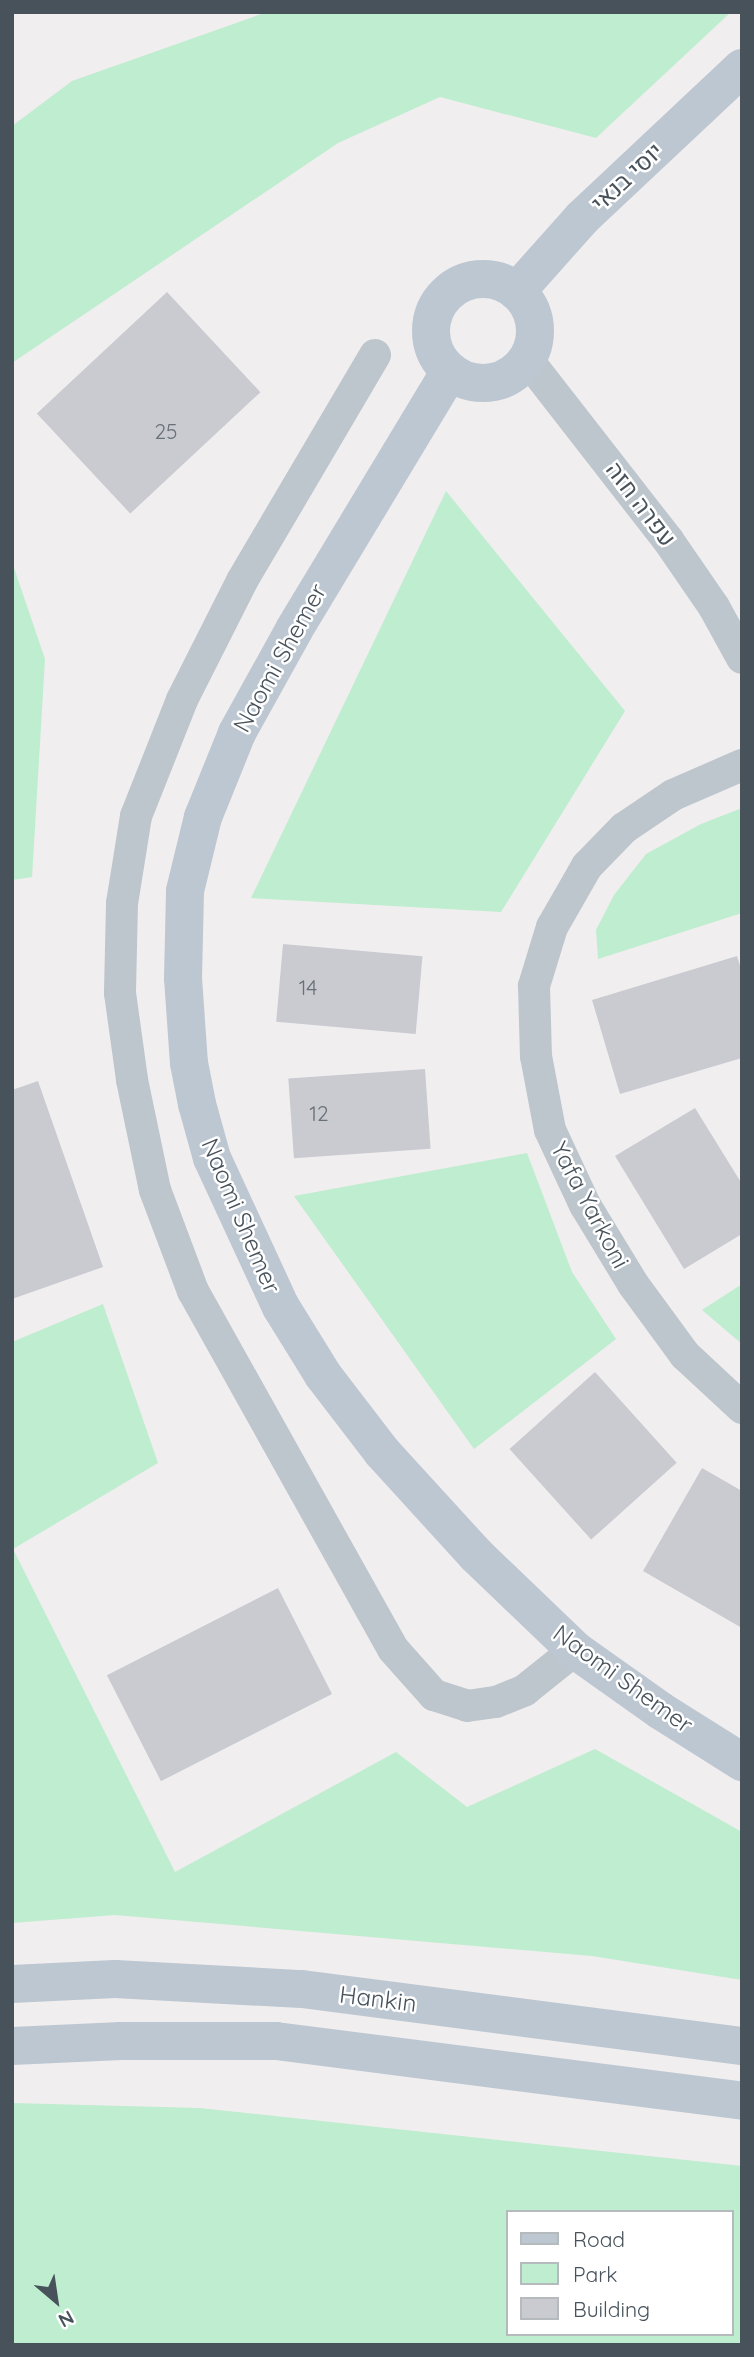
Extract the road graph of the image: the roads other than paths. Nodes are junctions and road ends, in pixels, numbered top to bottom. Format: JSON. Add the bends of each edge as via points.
{"nodes":[{"id":1,"x":742,"y":68,"type":"edge"},
{"id":2,"x":517,"y":291,"type":"junction"},
{"id":3,"x":375,"y":355,"type":"dead end"},
{"id":4,"x":527,"y":359,"type":"junction"},
{"id":5,"x":450,"y":371,"type":"junction"},
{"id":6,"x":742,"y":658,"type":"edge"},
{"id":7,"x":742,"y":765,"type":"edge"},
{"id":8,"x":742,"y":1408,"type":"edge"},
{"id":9,"x":575,"y":1650,"type":"junction"},
{"id":10,"x":742,"y":1762,"type":"edge"},
{"id":11,"x":12,"y":1984,"type":"edge"},
{"id":12,"x":12,"y":2046,"type":"edge"},
{"id":13,"x":742,"y":2046,"type":"edge"},
{"id":14,"x":742,"y":2101,"type":"edge"}],
"edges":[{"from":1,"to":2,"type":"street","name":"יוסי בנאי","via":[[582,218]]},
{"from":2,"to":4,"type":"street","via":[[530,309],[536,330]]},
{"from":2,"to":5,"type":"street","via":[[487,278],[455,286],[443,297],[430,327],[432,344]]},
{"from":3,"to":9,"type":"street","via":[[242,581],[182,700],[136,816],[122,903],[120,993],[132,1080],[155,1190],[193,1291],[393,1649],[433,1695],[467,1706],[496,1702],[525,1690]]},
{"from":4,"to":5,"type":"street","via":[[500,380],[482,383]]},
{"from":4,"to":6,"type":"street","name":"עפרה חזה","via":[[668,540]]},
{"from":5,"to":9,"type":"street","name":"Naomi Shemer","via":[[294,630],[237,733],[203,817],[185,891],[183,978],[189,1063],[212,1158],[239,1223],[281,1307],[323,1375],[382,1452],[476,1555]]},
{"from":7,"to":8,"type":"street","name":"Yafa Yarkoni","via":[[673,795],[624,828],[587,866],[552,927],[534,986],[536,1056],[550,1130],[585,1205],[633,1284],[685,1355]]},
{"from":9,"to":10,"type":"street","name":"Naomi Shemer"},
{"from":11,"to":13,"type":"street","name":"Hankin","via":[[115,1979],[302,1989]]},
{"from":12,"to":14,"type":"street","via":[[276,2041]]}]}
